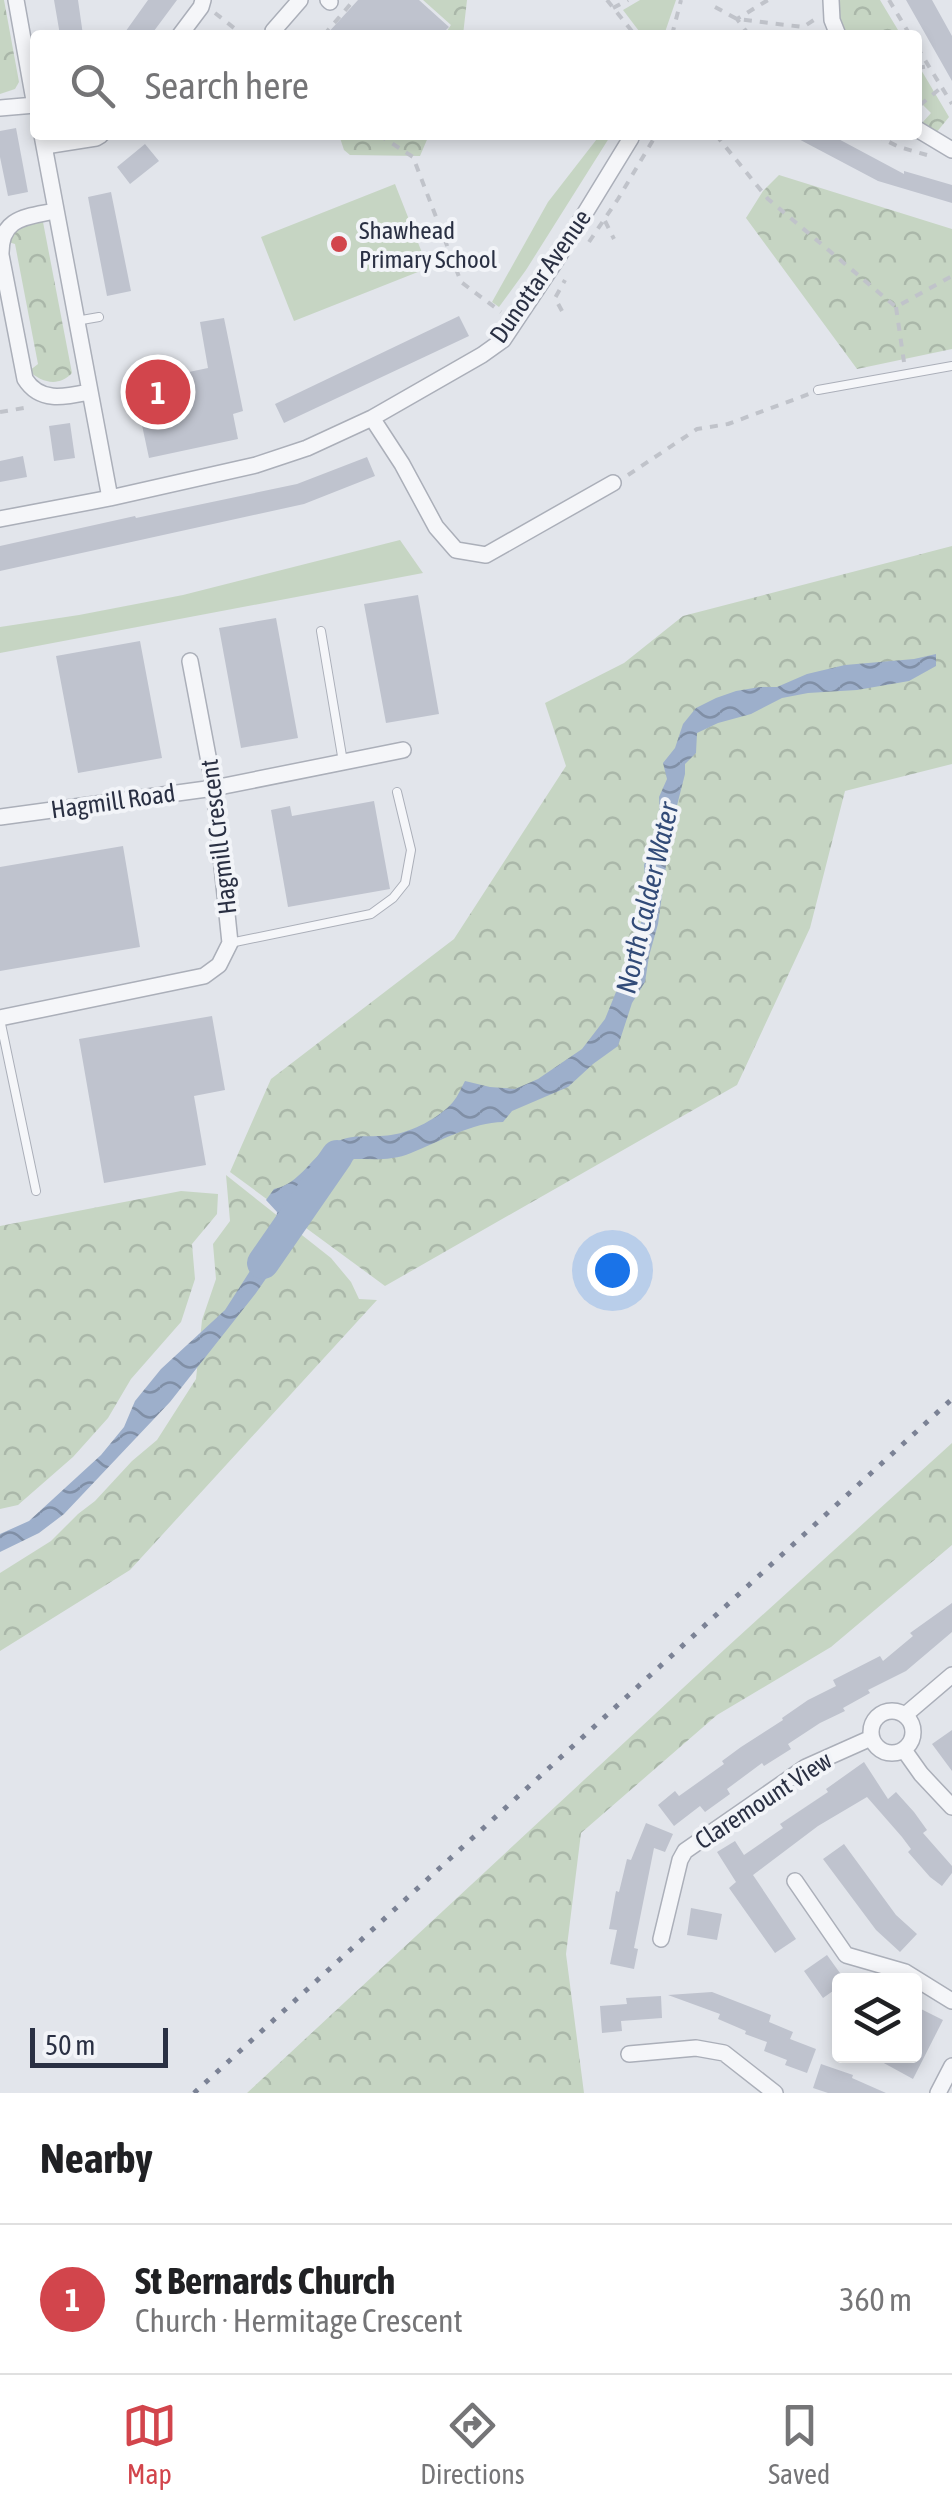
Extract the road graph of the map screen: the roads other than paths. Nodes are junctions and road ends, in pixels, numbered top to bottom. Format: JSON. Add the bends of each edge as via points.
{"nodes":[{"id":1,"x":16,"y":0,"type":"edge"},
{"id":2,"x":300,"y":0,"type":"edge"},
{"id":3,"x":830,"y":0,"type":"edge"},
{"id":4,"x":202,"y":4,"type":"edge"},
{"id":5,"x":835,"y":27,"type":"edge"},
{"id":6,"x":184,"y":30,"type":"edge"},
{"id":7,"x":274,"y":30,"type":"edge"},
{"id":8,"x":30,"y":77,"type":"edge"},
{"id":9,"x":30,"y":105,"type":"edge"},
{"id":10,"x":0,"y":108,"type":"edge"},
{"id":11,"x":922,"y":133,"type":"edge"},
{"id":12,"x":630,"y":140,"type":"edge"},
{"id":13,"x":44,"y":141,"type":"edge"},
{"id":14,"x":952,"y":150,"type":"edge"},
{"id":15,"x":56,"y":211,"type":"junction"},
{"id":16,"x":100,"y":317,"type":"dead end"},
{"id":17,"x":76,"y":321,"type":"junction"},
{"id":18,"x":952,"y":366,"type":"edge"},
{"id":19,"x":818,"y":390,"type":"road end"},
{"id":20,"x":89,"y":392,"type":"junction"},
{"id":21,"x":372,"y":418,"type":"junction"},
{"id":22,"x":613,"y":483,"type":"road end"},
{"id":23,"x":110,"y":498,"type":"junction"},
{"id":24,"x":0,"y":519,"type":"edge"},
{"id":25,"x":321,"y":631,"type":"dead end"},
{"id":26,"x":190,"y":660,"type":"dead end"},
{"id":27,"x":403,"y":750,"type":"dead end"},
{"id":28,"x":343,"y":762,"type":"junction"},
{"id":29,"x":214,"y":788,"type":"junction"},
{"id":30,"x":397,"y":792,"type":"dead end"},
{"id":31,"x":0,"y":817,"type":"edge"},
{"id":32,"x":230,"y":943,"type":"junction"},
{"id":33,"x":0,"y":1018,"type":"edge"},
{"id":34,"x":36,"y":1191,"type":"dead end"},
{"id":35,"x":952,"y":1676,"type":"edge"},
{"id":36,"x":905,"y":1715,"type":"junction"},
{"id":37,"x":871,"y":1738,"type":"junction"},
{"id":38,"x":904,"y":1750,"type":"junction"},
{"id":39,"x":952,"y":1807,"type":"edge"},
{"id":40,"x":795,"y":1881,"type":"dead end"},
{"id":41,"x":661,"y":1939,"type":"dead end"},
{"id":42,"x":952,"y":2001,"type":"edge"},
{"id":43,"x":630,"y":2054,"type":"dead end"},
{"id":44,"x":952,"y":2066,"type":"edge"},
{"id":45,"x":776,"y":2093,"type":"edge"},
{"id":46,"x":938,"y":2093,"type":"edge"}],
"edges":[{"from":1,"to":8,"type":"street"},
{"from":2,"to":7,"type":"street"},
{"from":3,"to":5,"type":"street"},
{"from":4,"to":6,"type":"street"},
{"from":9,"to":10,"type":"street"},
{"from":11,"to":14,"type":"street"},
{"from":12,"to":21,"type":"street","name":"Dunottar Avenue","via":[[503,340]]},
{"from":13,"to":15,"type":"street"},
{"from":15,"to":17,"type":"street"},
{"from":15,"to":20,"type":"street","via":[[19,219],[0,240],[25,379],[48,397]]},
{"from":16,"to":17,"type":"lane"},
{"from":17,"to":20,"type":"street"},
{"from":18,"to":19,"type":"lane"},
{"from":20,"to":23,"type":"street"},
{"from":21,"to":22,"type":"street","via":[[456,550],[486,555]]},
{"from":21,"to":23,"type":"street","name":"Dunottar Avenue","via":[[256,465]]},
{"from":23,"to":24,"type":"street","name":"Dunottar Avenue"},
{"from":25,"to":28,"type":"lane"},
{"from":26,"to":29,"type":"street","name":"Hagmill Crescent"},
{"from":27,"to":28,"type":"street","name":"Hagmill Road"},
{"from":28,"to":29,"type":"street","name":"Hagmill Road"},
{"from":29,"to":31,"type":"street","name":"Hagmill Road"},
{"from":29,"to":32,"type":"street","name":"Hagmill Crescent"},
{"from":30,"to":32,"type":"lane","via":[[411,850],[405,884],[393,898],[371,914]]},
{"from":32,"to":33,"type":"street","name":"Hagmill Crescent","via":[[204,976]]},
{"from":33,"to":34,"type":"lane"},
{"from":35,"to":36,"type":"street","name":"Claremount View"},
{"from":36,"to":37,"type":"street","name":"Claremount View","via":[[880,1714]]},
{"from":36,"to":38,"type":"street","via":[[913,1733]]},
{"from":37,"to":38,"type":"street","via":[[884,1752]]},
{"from":37,"to":41,"type":"street","name":"Claremount View","via":[[806,1767],[685,1851]]},
{"from":38,"to":39,"type":"street"},
{"from":40,"to":42,"type":"street","via":[[846,1955],[905,1972]]},
{"from":43,"to":45,"type":"street","via":[[696,2048],[724,2053]]},
{"from":44,"to":46,"type":"street"}]}
